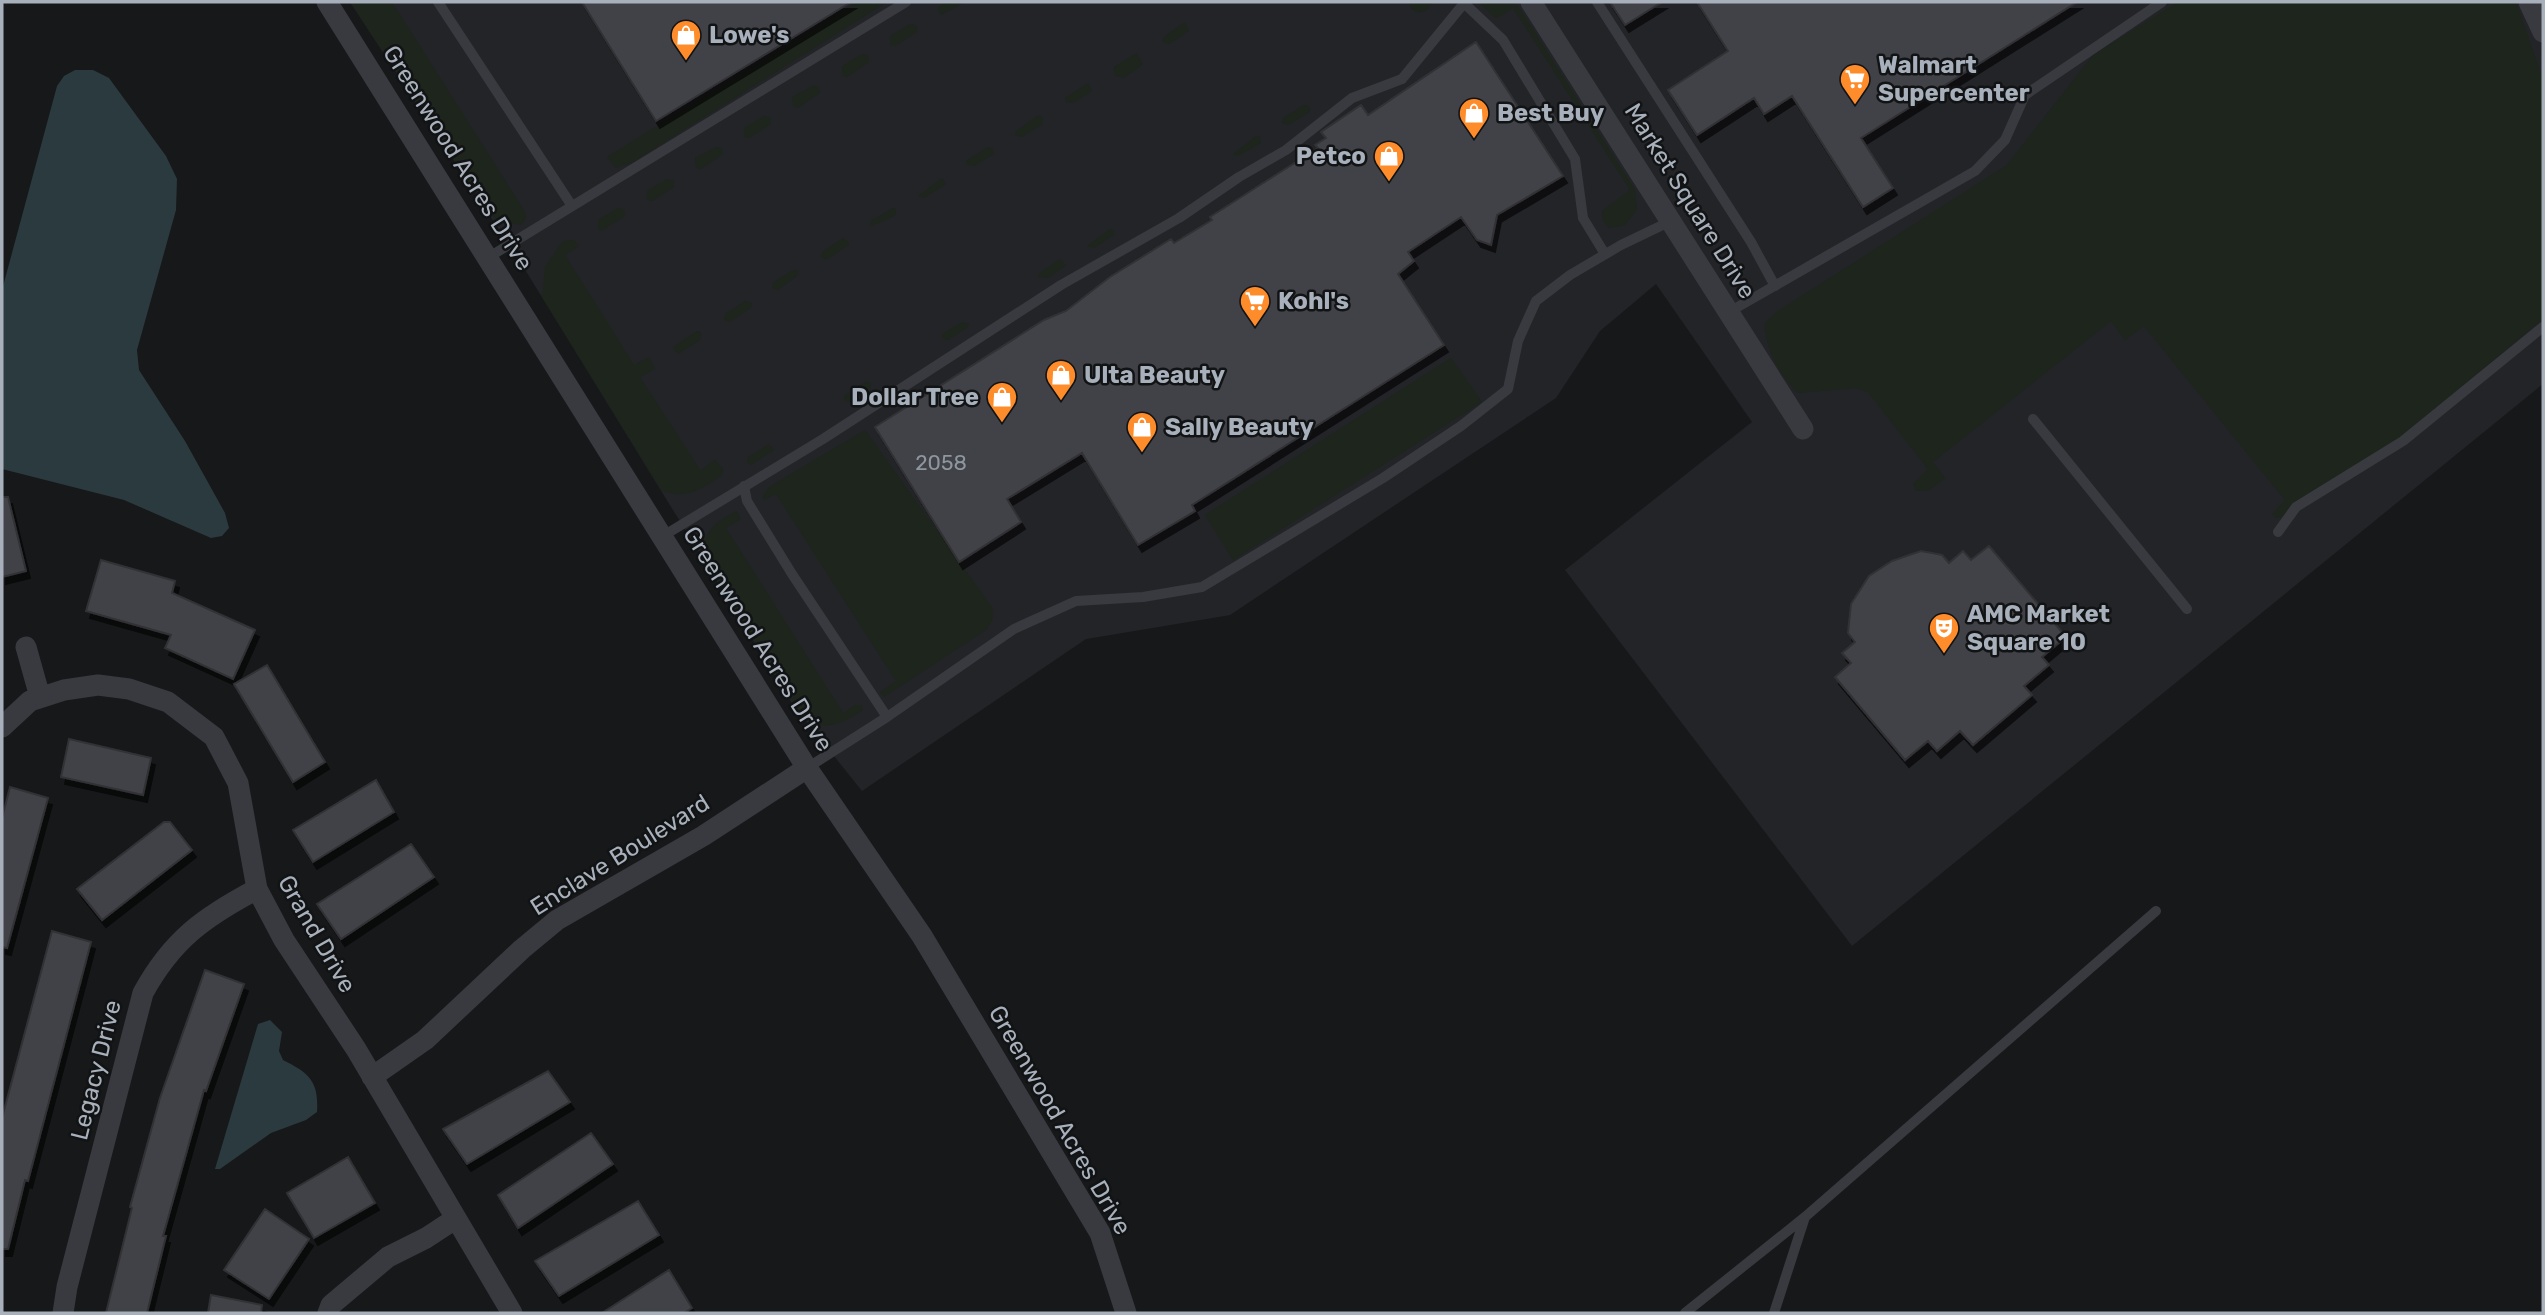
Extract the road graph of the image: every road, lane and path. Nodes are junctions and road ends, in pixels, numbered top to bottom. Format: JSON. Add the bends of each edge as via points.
{"nodes":[{"id":1,"x":327,"y":2,"type":"edge"},
{"id":2,"x":438,"y":2,"type":"edge"},
{"id":3,"x":906,"y":2,"type":"edge"},
{"id":4,"x":1464,"y":2,"type":"edge"},
{"id":5,"x":1531,"y":2,"type":"edge"},
{"id":6,"x":1597,"y":2,"type":"edge"},
{"id":7,"x":2162,"y":2,"type":"edge"},
{"id":8,"x":2529,"y":2,"type":"edge"},
{"id":9,"x":2543,"y":32,"type":"edge"},
{"id":10,"x":572,"y":206,"type":"junction"},
{"id":11,"x":1671,"y":221,"type":"junction"},
{"id":12,"x":1605,"y":254,"type":"junction"},
{"id":13,"x":489,"y":257,"type":"junction"},
{"id":14,"x":1775,"y":286,"type":"junction"},
{"id":15,"x":1729,"y":312,"type":"junction"},
{"id":16,"x":2543,"y":327,"type":"edge"},
{"id":17,"x":2033,"y":419,"type":"dead end"},
{"id":18,"x":1803,"y":429,"type":"dead end"},
{"id":19,"x":744,"y":486,"type":"junction"},
{"id":20,"x":2278,"y":532,"type":"dead end"},
{"id":21,"x":663,"y":536,"type":"junction"},
{"id":22,"x":2187,"y":610,"type":"dead end"},
{"id":23,"x":26,"y":647,"type":"dead end"},
{"id":24,"x":40,"y":697,"type":"junction"},
{"id":25,"x":887,"y":717,"type":"junction"},
{"id":26,"x":2,"y":727,"type":"edge"},
{"id":27,"x":807,"y":768,"type":"junction"},
{"id":28,"x":257,"y":889,"type":"junction"},
{"id":29,"x":2156,"y":911,"type":"dead end"},
{"id":30,"x":372,"y":1077,"type":"junction"},
{"id":31,"x":1805,"y":1217,"type":"junction"},
{"id":32,"x":455,"y":1219,"type":"junction"},
{"id":33,"x":63,"y":1313,"type":"edge"},
{"id":34,"x":328,"y":1313,"type":"edge"},
{"id":35,"x":512,"y":1313,"type":"edge"},
{"id":36,"x":1126,"y":1313,"type":"edge"},
{"id":37,"x":1685,"y":1313,"type":"edge"},
{"id":38,"x":1774,"y":1313,"type":"edge"}],
"edges":[{"from":1,"to":13,"type":"street","name":"Greenwood Acres Drive"},
{"from":2,"to":10,"type":"lane"},
{"from":3,"to":10,"type":"lane"},
{"from":4,"to":12,"type":"lane","via":[[1503,40],[1576,159],[1583,218]]},
{"from":4,"to":19,"type":"lane","via":[[1402,79],[1352,98],[1286,150],[1061,285]]},
{"from":5,"to":11,"type":"street","name":"Market Square Drive"},
{"from":6,"to":14,"type":"lane"},
{"from":7,"to":14,"type":"lane","via":[[2025,95],[2006,140],[1975,171]]},
{"from":8,"to":9,"type":"street"},
{"from":10,"to":13,"type":"lane"},
{"from":11,"to":12,"type":"lane"},
{"from":11,"to":15,"type":"street","name":"Market Square Drive"},
{"from":12,"to":25,"type":"lane","via":[[1536,301],[1518,341],[1508,389],[1383,478],[1202,587],[1076,601],[1014,628]]},
{"from":13,"to":21,"type":"street","name":"Greenwood Acres Drive"},
{"from":14,"to":15,"type":"lane"},
{"from":15,"to":18,"type":"street","name":"Market Square Drive"},
{"from":16,"to":20,"type":"lane","via":[[2403,441],[2296,507]]},
{"from":17,"to":22,"type":"lane"},
{"from":19,"to":21,"type":"lane"},
{"from":19,"to":25,"type":"lane","via":[[747,501],[792,574]]},
{"from":21,"to":27,"type":"street","name":"Greenwood Acres Drive"},
{"from":23,"to":24,"type":"street"},
{"from":24,"to":26,"type":"street","name":"Grand Drive","via":[[21,706]]},
{"from":24,"to":28,"type":"street","name":"Grand Drive","via":[[88,686],[139,691],[168,702],[214,737],[238,783]]},
{"from":25,"to":27,"type":"lane"},
{"from":27,"to":30,"type":"street","name":"Enclave Boulevard","via":[[703,836],[557,920],[425,1040]]},
{"from":27,"to":36,"type":"street","name":"Greenwood Acres Drive","via":[[922,936],[1100,1233]]},
{"from":28,"to":30,"type":"street","name":"Grand Drive","via":[[284,940]]},
{"from":28,"to":33,"type":"street","name":"Legacy Drive","via":[[183,937],[143,993]]},
{"from":29,"to":31,"type":"lane"},
{"from":30,"to":32,"type":"street","name":"Grand Drive"},
{"from":31,"to":37,"type":"lane"},
{"from":31,"to":38,"type":"lane"},
{"from":32,"to":34,"type":"street","via":[[388,1256],[331,1305]]},
{"from":32,"to":35,"type":"street","name":"Grand Drive"}]}
